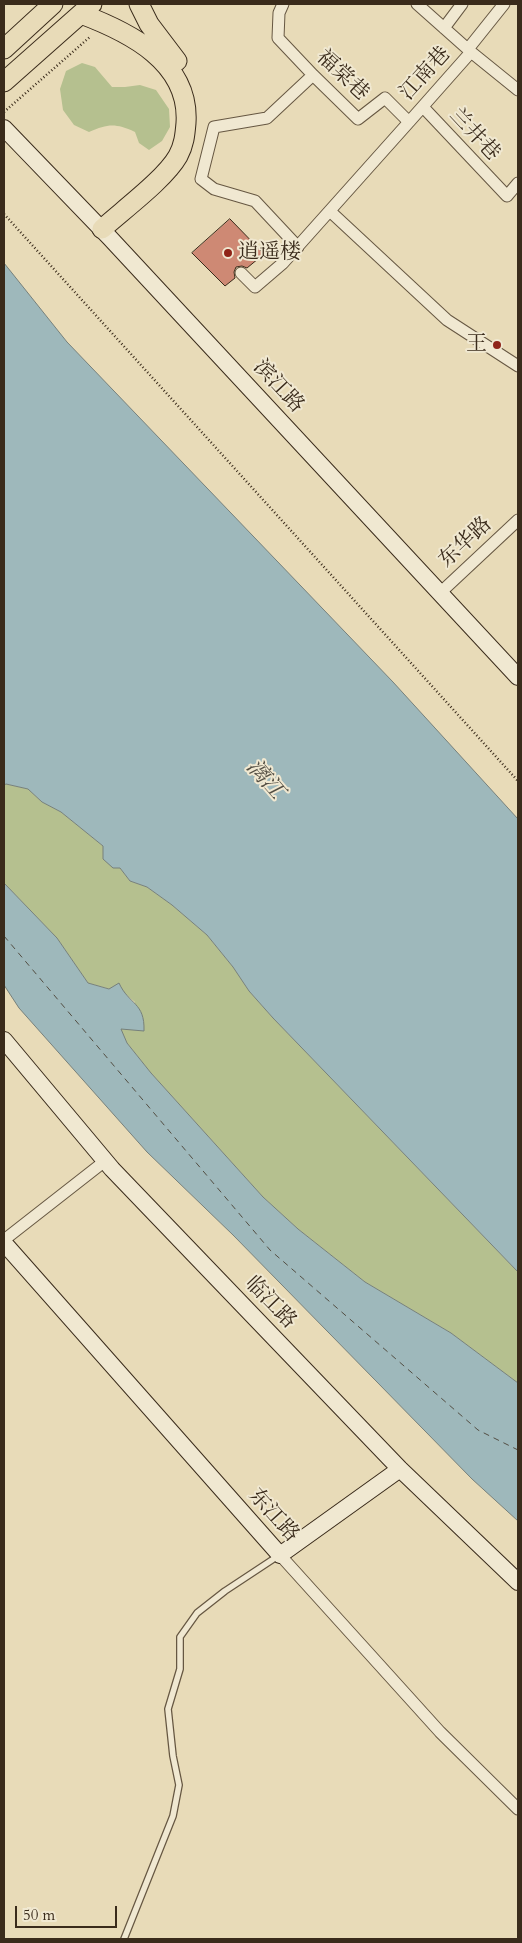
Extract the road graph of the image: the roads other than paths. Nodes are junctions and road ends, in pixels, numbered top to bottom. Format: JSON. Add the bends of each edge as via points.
{"nodes":[{"id":1,"x":53,"y":4,"type":"edge"},
{"id":2,"x":139,"y":4,"type":"edge"},
{"id":3,"x":283,"y":4,"type":"edge"},
{"id":4,"x":416,"y":4,"type":"edge"},
{"id":5,"x":462,"y":4,"type":"edge"},
{"id":6,"x":504,"y":4,"type":"edge"},
{"id":7,"x":86,"y":9,"type":"edge"},
{"id":8,"x":444,"y":28,"type":"junction"},
{"id":9,"x":4,"y":48,"type":"edge"},
{"id":10,"x":470,"y":50,"type":"junction"},
{"id":11,"x":312,"y":76,"type":"junction"},
{"id":12,"x":6,"y":80,"type":"edge"},
{"id":13,"x":518,"y":90,"type":"edge"},
{"id":14,"x":423,"y":108,"type":"junction"},
{"id":15,"x":409,"y":122,"type":"junction"},
{"id":16,"x":4,"y":128,"type":"edge"},
{"id":17,"x":518,"y":183,"type":"edge"},
{"id":18,"x":333,"y":214,"type":"dead end"},
{"id":19,"x":106,"y":234,"type":"junction"},
{"id":20,"x":298,"y":247,"type":"junction"},
{"id":21,"x":241,"y":273,"type":"dead end"},
{"id":22,"x":518,"y":366,"type":"edge"},
{"id":23,"x":518,"y":520,"type":"edge"},
{"id":24,"x":440,"y":593,"type":"junction"},
{"id":25,"x":518,"y":677,"type":"edge"},
{"id":26,"x":4,"y":1040,"type":"edge"},
{"id":27,"x":105,"y":1161,"type":"junction"},
{"id":28,"x":4,"y":1241,"type":"edge"},
{"id":29,"x":400,"y":1469,"type":"junction"},
{"id":30,"x":280,"y":1555,"type":"junction"},
{"id":31,"x":518,"y":1582,"type":"edge"},
{"id":32,"x":518,"y":1810,"type":"edge"},
{"id":33,"x":124,"y":1939,"type":"edge"}],
"edges":[{"from":1,"to":9,"type":"main road"},
{"from":2,"to":19,"type":"main road","via":[[149,24],[189,80],[198,128],[183,168],[175,178]]},
{"from":3,"to":11,"type":"street","name":"福棠巷","via":[[279,12],[278,38]]},
{"from":4,"to":8,"type":"street"},
{"from":5,"to":8,"type":"street"},
{"from":6,"to":10,"type":"street"},
{"from":7,"to":12,"type":"main road"},
{"from":7,"to":19,"type":"main road","via":[[154,53],[170,70],[185,101],[184,142],[172,165]]},
{"from":8,"to":10,"type":"street"},
{"from":10,"to":13,"type":"street","name":"江南巷"},
{"from":10,"to":14,"type":"street","name":"江南巷"},
{"from":11,"to":15,"type":"street","name":"福棠巷","via":[[358,119],[385,98]]},
{"from":11,"to":20,"type":"street","via":[[267,118],[214,127],[201,179],[214,189],[255,201]]},
{"from":14,"to":15,"type":"street","name":"江南巷"},
{"from":14,"to":17,"type":"street","name":"兰井巷","via":[[506,196]]},
{"from":15,"to":20,"type":"street"},
{"from":16,"to":19,"type":"street","name":"滨江路"},
{"from":18,"to":22,"type":"street","via":[[447,320]]},
{"from":19,"to":24,"type":"street","name":"滨江路"},
{"from":20,"to":21,"type":"street","via":[[255,288]]},
{"from":23,"to":24,"type":"street","name":"东华路"},
{"from":24,"to":25,"type":"street","name":"滨江路"},
{"from":26,"to":27,"type":"street","name":"临江路"},
{"from":27,"to":28,"type":"street"},
{"from":27,"to":29,"type":"street","name":"临江路"},
{"from":28,"to":30,"type":"street","name":"东江路"},
{"from":29,"to":30,"type":"street"},
{"from":29,"to":31,"type":"street","name":"临江路"},
{"from":30,"to":32,"type":"street","name":"东江路","via":[[440,1732]]},
{"from":30,"to":33,"type":"lane","via":[[197,1613],[180,1637],[180,1669],[168,1709],[179,1785],[173,1816]]}]}
